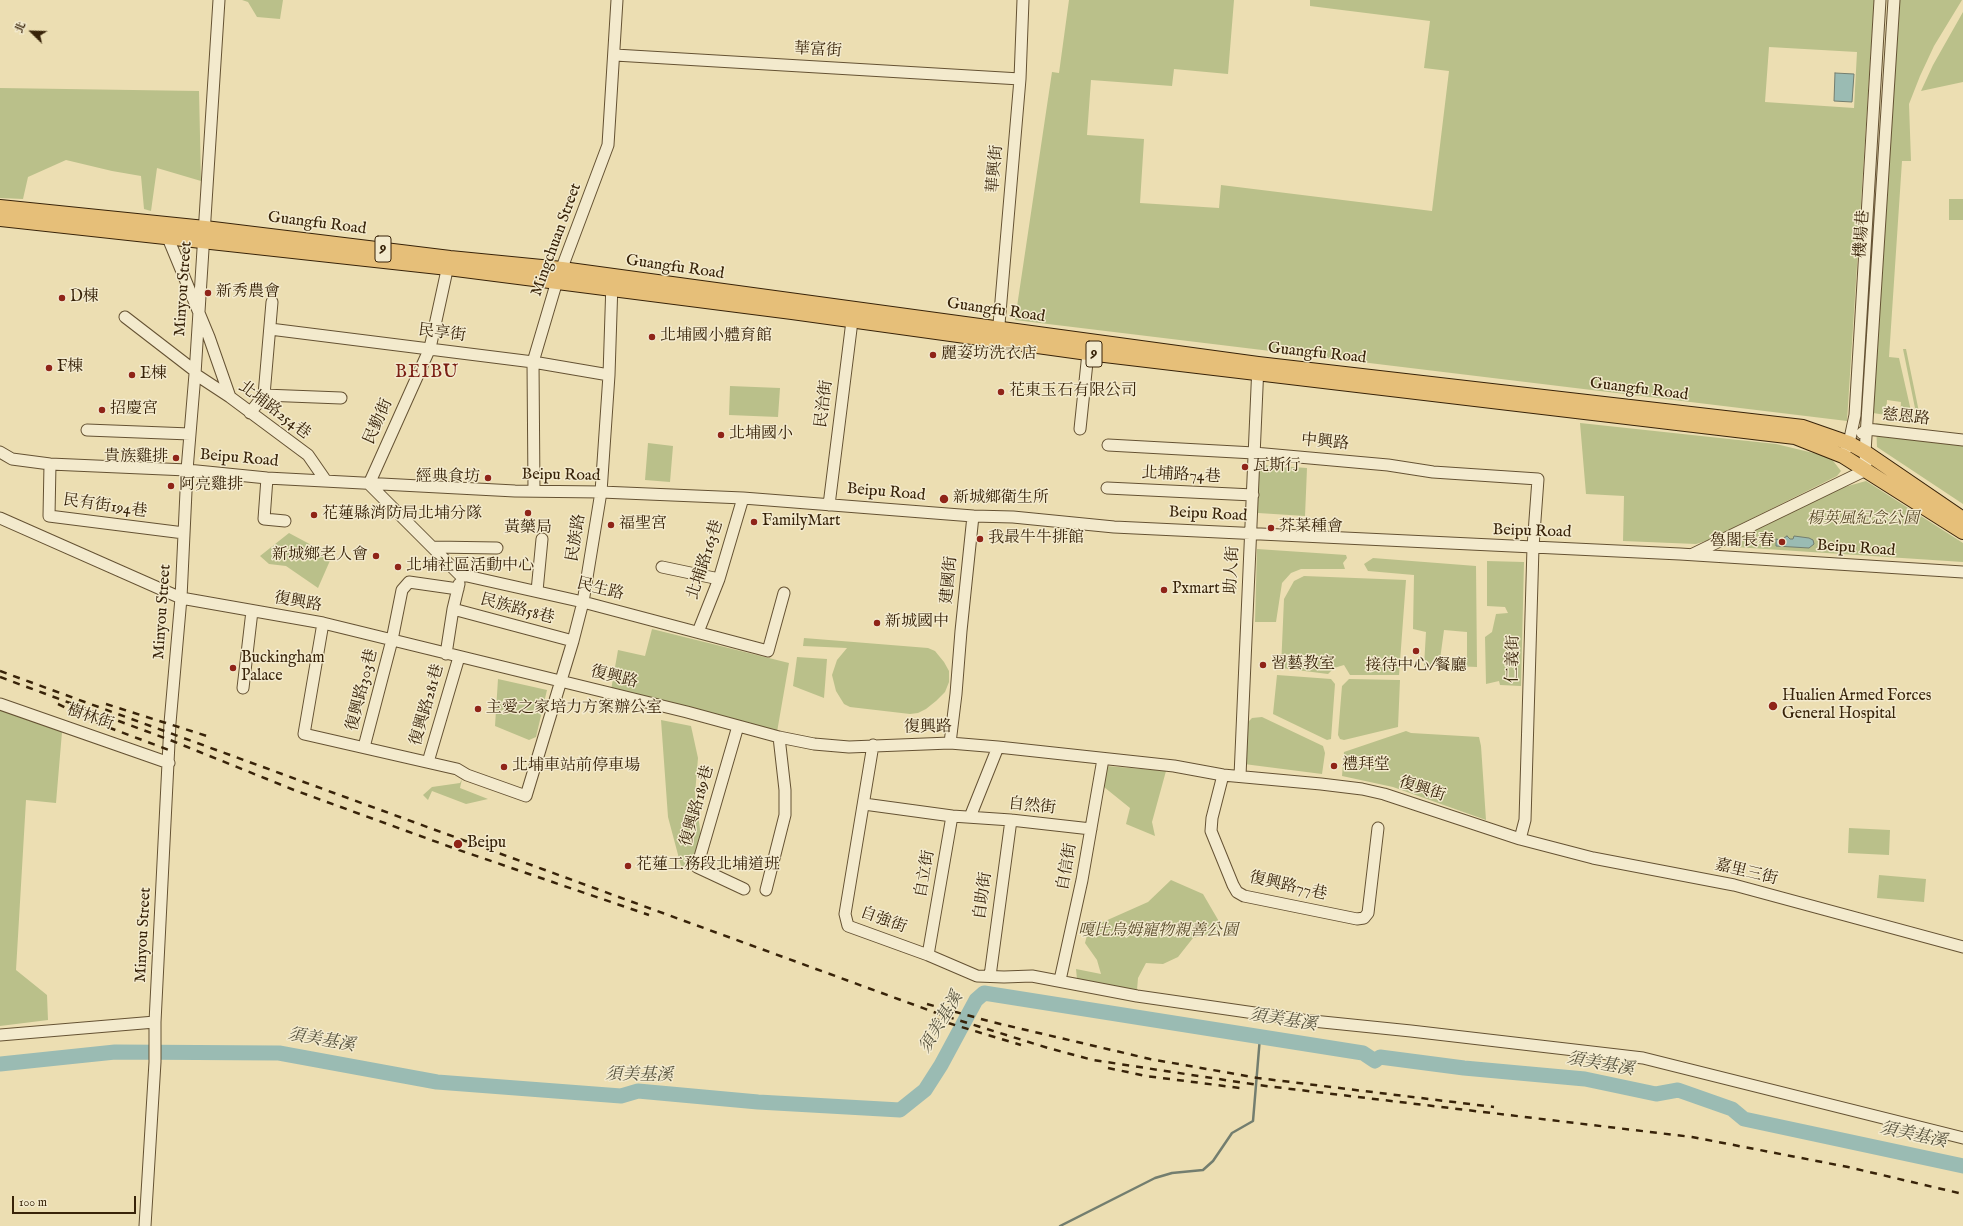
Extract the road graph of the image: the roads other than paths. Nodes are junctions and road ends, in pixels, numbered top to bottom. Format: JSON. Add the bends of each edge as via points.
{"nodes":[{"id":1,"x":219,"y":0,"type":"edge"},
{"id":2,"x":617,"y":0,"type":"edge"},
{"id":3,"x":1023,"y":0,"type":"edge"},
{"id":4,"x":1880,"y":0,"type":"edge"},
{"id":5,"x":1894,"y":0,"type":"edge"},
{"id":6,"x":615,"y":55,"type":"junction"},
{"id":7,"x":1020,"y":78,"type":"junction"},
{"id":8,"x":0,"y":207,"type":"edge"},
{"id":9,"x":0,"y":219,"type":"edge"},
{"id":10,"x":204,"y":234,"type":"junction"},
{"id":11,"x":168,"y":238,"type":"junction"},
{"id":12,"x":449,"y":263,"type":"junction"},
{"id":13,"x":559,"y":275,"type":"junction"},
{"id":14,"x":612,"y":282,"type":"junction"},
{"id":15,"x":272,"y":302,"type":"dead end"},
{"id":16,"x":198,"y":310,"type":"junction"},
{"id":17,"x":852,"y":315,"type":"junction"},
{"id":18,"x":125,"y":317,"type":"dead end"},
{"id":19,"x":270,"y":330,"type":"junction"},
{"id":20,"x":998,"y":334,"type":"junction"},
{"id":21,"x":430,"y":348,"type":"junction"},
{"id":22,"x":1088,"y":354,"type":"junction"},
{"id":23,"x":533,"y":362,"type":"junction"},
{"id":24,"x":1258,"y":370,"type":"junction"},
{"id":25,"x":1857,"y":371,"type":"junction"},
{"id":26,"x":1871,"y":372,"type":"junction"},
{"id":27,"x":195,"y":373,"type":"junction"},
{"id":28,"x":609,"y":375,"type":"junction"},
{"id":29,"x":264,"y":395,"type":"junction"},
{"id":30,"x":230,"y":397,"type":"junction"},
{"id":31,"x":341,"y":398,"type":"dead end"},
{"id":32,"x":250,"y":413,"type":"junction"},
{"id":33,"x":1080,"y":429,"type":"dead end"},
{"id":34,"x":1867,"y":429,"type":"junction"},
{"id":35,"x":87,"y":430,"type":"dead end"},
{"id":36,"x":190,"y":434,"type":"junction"},
{"id":37,"x":1963,"y":440,"type":"edge"},
{"id":38,"x":1108,"y":445,"type":"dead end"},
{"id":39,"x":1846,"y":449,"type":"junction"},
{"id":40,"x":0,"y":452,"type":"edge"},
{"id":41,"x":1865,"y":452,"type":"junction"},
{"id":42,"x":1254,"y":453,"type":"junction"},
{"id":43,"x":50,"y":464,"type":"junction"},
{"id":44,"x":187,"y":470,"type":"junction"},
{"id":45,"x":1866,"y":470,"type":"junction"},
{"id":46,"x":267,"y":478,"type":"junction"},
{"id":47,"x":1538,"y":479,"type":"joint"},
{"id":48,"x":326,"y":481,"type":"junction"},
{"id":49,"x":369,"y":484,"type":"junction"},
{"id":50,"x":1107,"y":488,"type":"dead end"},
{"id":51,"x":534,"y":491,"type":"junction"},
{"id":52,"x":601,"y":492,"type":"junction"},
{"id":53,"x":1253,"y":495,"type":"junction"},
{"id":54,"x":743,"y":498,"type":"junction"},
{"id":55,"x":830,"y":505,"type":"junction"},
{"id":56,"x":973,"y":516,"type":"junction"},
{"id":57,"x":0,"y":518,"type":"edge"},
{"id":58,"x":1963,"y":519,"type":"edge"},
{"id":59,"x":285,"y":521,"type":"dead end"},
{"id":60,"x":1963,"y":532,"type":"edge"},
{"id":61,"x":184,"y":533,"type":"junction"},
{"id":62,"x":1251,"y":533,"type":"junction"},
{"id":63,"x":542,"y":539,"type":"dead end"},
{"id":64,"x":434,"y":547,"type":"junction"},
{"id":65,"x":1532,"y":547,"type":"junction"},
{"id":66,"x":497,"y":548,"type":"dead end"},
{"id":67,"x":1691,"y":555,"type":"junction"},
{"id":68,"x":662,"y":567,"type":"dead end"},
{"id":69,"x":1963,"y":572,"type":"edge"},
{"id":70,"x":461,"y":576,"type":"junction"},
{"id":71,"x":719,"y":579,"type":"junction"},
{"id":72,"x":458,"y":589,"type":"junction"},
{"id":73,"x":537,"y":591,"type":"junction"},
{"id":74,"x":784,"y":593,"type":"dead end"},
{"id":75,"x":181,"y":598,"type":"junction"},
{"id":76,"x":583,"y":602,"type":"junction"},
{"id":77,"x":453,"y":609,"type":"junction"},
{"id":78,"x":252,"y":611,"type":"junction"},
{"id":79,"x":323,"y":623,"type":"junction"},
{"id":80,"x":698,"y":632,"type":"junction"},
{"id":81,"x":392,"y":640,"type":"junction"},
{"id":82,"x":573,"y":641,"type":"junction"},
{"id":83,"x":446,"y":654,"type":"junction"},
{"id":84,"x":459,"y":657,"type":"junction"},
{"id":85,"x":561,"y":681,"type":"junction"},
{"id":86,"x":243,"y":688,"type":"dead end"},
{"id":87,"x":0,"y":704,"type":"edge"},
{"id":88,"x":738,"y":726,"type":"junction"},
{"id":89,"x":779,"y":737,"type":"junction"},
{"id":90,"x":950,"y":743,"type":"junction"},
{"id":91,"x":873,"y":745,"type":"junction"},
{"id":92,"x":364,"y":747,"type":"junction"},
{"id":93,"x":998,"y":747,"type":"junction"},
{"id":94,"x":1103,"y":759,"type":"junction"},
{"id":95,"x":428,"y":762,"type":"junction"},
{"id":96,"x":169,"y":763,"type":"junction"},
{"id":97,"x":1224,"y":775,"type":"junction"},
{"id":98,"x":1240,"y":776,"type":"junction"},
{"id":99,"x":864,"y":804,"type":"junction"},
{"id":100,"x":952,"y":816,"type":"junction"},
{"id":101,"x":970,"y":817,"type":"junction"},
{"id":102,"x":1011,"y":820,"type":"junction"},
{"id":103,"x":1378,"y":828,"type":"dead end"},
{"id":104,"x":1091,"y":829,"type":"junction"},
{"id":105,"x":1520,"y":839,"type":"junction"},
{"id":106,"x":744,"y":889,"type":"dead end"},
{"id":107,"x":766,"y":890,"type":"dead end"},
{"id":108,"x":1963,"y":946,"type":"edge"},
{"id":109,"x":928,"y":955,"type":"junction"},
{"id":110,"x":990,"y":976,"type":"junction"},
{"id":111,"x":1060,"y":980,"type":"junction"},
{"id":112,"x":155,"y":1027,"type":"junction"},
{"id":113,"x":0,"y":1035,"type":"edge"},
{"id":114,"x":1963,"y":1138,"type":"edge"},
{"id":115,"x":145,"y":1226,"type":"edge"}],
"edges":[{"from":1,"to":10,"type":"street","name":"Minyou Street"},
{"from":2,"to":6,"type":"street","name":"Mingchuan Street"},
{"from":3,"to":7,"type":"street","name":"華興街"},
{"from":4,"to":25,"type":"street","name":"機場巷"},
{"from":5,"to":26,"type":"street","name":"機場巷"},
{"from":6,"to":7,"type":"street","name":"華富街"},
{"from":6,"to":13,"type":"street","name":"Mingchuan Street","via":[[608,145]]},
{"from":7,"to":20,"type":"street","name":"華興街"},
{"from":8,"to":10,"type":"main road","name":"Guangfu Road","number":"9"},
{"from":9,"to":11,"type":"main road","name":"Guangfu Road","number":"9"},
{"from":10,"to":11,"type":"main road","name":"Guangfu Road","number":"9"},
{"from":10,"to":12,"type":"main road","name":"Guangfu Road","number":"9"},
{"from":10,"to":16,"type":"street","name":"Minyou Street"},
{"from":11,"to":16,"type":"street"},
{"from":12,"to":13,"type":"main road","name":"Guangfu Road","number":"9"},
{"from":12,"to":21,"type":"street","name":"民勤街"},
{"from":13,"to":14,"type":"main road","name":"Guangfu Road","number":"9"},
{"from":13,"to":23,"type":"street","name":"Mingchuan Street"},
{"from":14,"to":17,"type":"main road","name":"Guangfu Road","number":"9"},
{"from":14,"to":28,"type":"street","name":"民族路"},
{"from":15,"to":19,"type":"street"},
{"from":16,"to":27,"type":"street","name":"Minyou Street"},
{"from":16,"to":30,"type":"street"},
{"from":17,"to":20,"type":"main road","name":"Guangfu Road","number":"9"},
{"from":17,"to":55,"type":"street","name":"民治街"},
{"from":18,"to":27,"type":"street","name":"北埔路254巷"},
{"from":19,"to":21,"type":"street","name":"民享街"},
{"from":19,"to":29,"type":"street"},
{"from":20,"to":22,"type":"main road","name":"Guangfu Road","number":"9"},
{"from":20,"to":24,"type":"main road","name":"Guangfu Road","number":"9"},
{"from":21,"to":23,"type":"street","name":"民享街"},
{"from":21,"to":49,"type":"street","name":"民勤街"},
{"from":22,"to":24,"type":"main road","name":"Guangfu Road","number":"9"},
{"from":22,"to":33,"type":"street"},
{"from":23,"to":28,"type":"street","name":"民享街"},
{"from":23,"to":51,"type":"street","name":"Mingchuan Street"},
{"from":24,"to":39,"type":"main road","name":"Guangfu Road","number":"9","via":[[1803,427]]},
{"from":24,"to":42,"type":"street","name":"助人街"},
{"from":25,"to":26,"type":"street"},
{"from":25,"to":39,"type":"street","name":"機場巷","via":[[1855,415]]},
{"from":26,"to":34,"type":"street","name":"機場巷"},
{"from":27,"to":30,"type":"street","name":"北埔路254巷"},
{"from":27,"to":36,"type":"street","name":"Minyou Street"},
{"from":28,"to":52,"type":"street","name":"民族路"},
{"from":29,"to":31,"type":"street"},
{"from":29,"to":32,"type":"street"},
{"from":30,"to":32,"type":"street","name":"北埔路254巷"},
{"from":32,"to":48,"type":"street","name":"北埔路254巷","via":[[308,455]]},
{"from":34,"to":37,"type":"street","name":"慈恩路"},
{"from":34,"to":39,"type":"street","name":"慈恩路"},
{"from":34,"to":41,"type":"street","name":"機場巷"},
{"from":35,"to":36,"type":"street"},
{"from":36,"to":44,"type":"street","name":"Minyou Street"},
{"from":38,"to":42,"type":"street","name":"中興路"},
{"from":39,"to":41,"type":"main road","name":"Guangfu Road","number":"9"},
{"from":39,"to":45,"type":"main road","name":"Guangfu Road","number":"9"},
{"from":40,"to":43,"type":"street","name":"Beipu Road","via":[[12,459]]},
{"from":41,"to":45,"type":"street","name":"機場巷"},
{"from":41,"to":58,"type":"main road","name":"Guangfu Road","number":"9"},
{"from":42,"to":47,"type":"street","name":"中興路","via":[[1388,465],[1433,472]]},
{"from":42,"to":53,"type":"street","name":"助人街"},
{"from":43,"to":44,"type":"street","name":"Beipu Road"},
{"from":43,"to":61,"type":"street","name":"民有街194巷","via":[[49,516]]},
{"from":44,"to":46,"type":"street","name":"Beipu Road"},
{"from":44,"to":61,"type":"street","name":"Minyou Street"},
{"from":45,"to":60,"type":"main road","name":"Guangfu Road","number":"9"},
{"from":45,"to":67,"type":"street"},
{"from":46,"to":48,"type":"street","name":"Beipu Road"},
{"from":46,"to":59,"type":"street","via":[[264,519]]},
{"from":47,"to":65,"type":"street","name":"仁義街"},
{"from":48,"to":49,"type":"street","name":"Beipu Road"},
{"from":49,"to":51,"type":"street","name":"Beipu Road"},
{"from":49,"to":64,"type":"street"},
{"from":50,"to":53,"type":"street","name":"北埔路74巷"},
{"from":51,"to":52,"type":"street","name":"Beipu Road"},
{"from":52,"to":54,"type":"street","name":"Beipu Road"},
{"from":52,"to":76,"type":"street","name":"民族路"},
{"from":53,"to":62,"type":"street","name":"助人街"},
{"from":54,"to":55,"type":"street","name":"Beipu Road"},
{"from":54,"to":71,"type":"street","name":"北埔路163巷"},
{"from":55,"to":56,"type":"street","name":"Beipu Road"},
{"from":56,"to":62,"type":"street","name":"Beipu Road","via":[[1013,517],[1114,527]]},
{"from":56,"to":90,"type":"street","name":"建國街"},
{"from":57,"to":75,"type":"street","name":"復興路"},
{"from":61,"to":75,"type":"street","name":"Minyou Street"},
{"from":62,"to":65,"type":"street","name":"Beipu Road"},
{"from":62,"to":98,"type":"street","name":"助人街"},
{"from":63,"to":73,"type":"street"},
{"from":64,"to":66,"type":"street"},
{"from":64,"to":70,"type":"street"},
{"from":65,"to":67,"type":"street","name":"Beipu Road"},
{"from":65,"to":105,"type":"street","name":"仁義街","via":[[1525,820]]},
{"from":67,"to":69,"type":"street","name":"Beipu Road"},
{"from":68,"to":71,"type":"street"},
{"from":70,"to":72,"type":"street"},
{"from":70,"to":73,"type":"street","name":"民生路"},
{"from":71,"to":80,"type":"street","name":"北埔路163巷"},
{"from":72,"to":77,"type":"street"},
{"from":72,"to":81,"type":"street","name":"復興路303巷","via":[[409,582],[402,590]]},
{"from":73,"to":76,"type":"street","name":"民生路"},
{"from":74,"to":80,"type":"street","name":"民生路","via":[[768,651]]},
{"from":75,"to":78,"type":"street","name":"復興路"},
{"from":75,"to":96,"type":"street","name":"Minyou Street"},
{"from":76,"to":80,"type":"street","name":"民生路"},
{"from":76,"to":82,"type":"street","name":"民族路"},
{"from":77,"to":82,"type":"street","name":"民族路58巷"},
{"from":77,"to":83,"type":"street"},
{"from":78,"to":79,"type":"street","name":"復興路"},
{"from":78,"to":86,"type":"street"},
{"from":79,"to":81,"type":"street","name":"復興路"},
{"from":79,"to":92,"type":"street","via":[[304,734]]},
{"from":81,"to":83,"type":"street","name":"復興路"},
{"from":81,"to":92,"type":"street","name":"復興路303巷"},
{"from":82,"to":85,"type":"street","name":"民族路"},
{"from":83,"to":84,"type":"street","name":"復興路"},
{"from":84,"to":85,"type":"street","name":"復興路"},
{"from":84,"to":95,"type":"street","name":"復興路281巷"},
{"from":85,"to":88,"type":"street","name":"復興路"},
{"from":85,"to":95,"type":"street","name":"民族路","via":[[526,796],[457,769]]},
{"from":87,"to":96,"type":"street","name":"樹林街"},
{"from":88,"to":89,"type":"street","name":"復興路"},
{"from":88,"to":106,"type":"street","name":"復興路189巷","via":[[697,867]]},
{"from":89,"to":91,"type":"street","name":"復興路","via":[[849,747]]},
{"from":89,"to":107,"type":"street","via":[[785,815]]},
{"from":90,"to":91,"type":"street","name":"復興路"},
{"from":90,"to":93,"type":"street","name":"復興路"},
{"from":91,"to":99,"type":"street","name":"自強街"},
{"from":92,"to":95,"type":"street"},
{"from":93,"to":94,"type":"street","name":"復興路"},
{"from":93,"to":101,"type":"street"},
{"from":94,"to":97,"type":"street","name":"復興路","via":[[1174,766]]},
{"from":94,"to":104,"type":"street","name":"自信街"},
{"from":96,"to":112,"type":"street","name":"Minyou Street"},
{"from":97,"to":98,"type":"street","name":"復興路"},
{"from":97,"to":103,"type":"street","name":"復興路77巷","via":[[1211,831],[1233,885],[1237,892],[1244,896],[1357,919],[1364,918],[1368,913]]},
{"from":98,"to":105,"type":"street","name":"復興街","via":[[1362,789]]},
{"from":99,"to":100,"type":"street"},
{"from":99,"to":109,"type":"street","name":"自強街","via":[[845,914],[848,926]]},
{"from":100,"to":101,"type":"street"},
{"from":100,"to":109,"type":"street","name":"自立街"},
{"from":101,"to":102,"type":"street","name":"自然街"},
{"from":102,"to":104,"type":"street","name":"自然街"},
{"from":102,"to":110,"type":"street","name":"自助街"},
{"from":104,"to":111,"type":"street","name":"自信街"},
{"from":105,"to":108,"type":"street","name":"嘉里三街","via":[[1594,858],[1734,886]]},
{"from":109,"to":110,"type":"street","name":"自強街","via":[[977,976]]},
{"from":110,"to":111,"type":"street","name":"自強街","via":[[1032,976]]},
{"from":111,"to":114,"type":"street","name":"自強街","via":[[1137,996],[1303,1020],[1643,1058]]},
{"from":112,"to":113,"type":"street"},
{"from":112,"to":115,"type":"street","name":"Minyou Street"}]}
